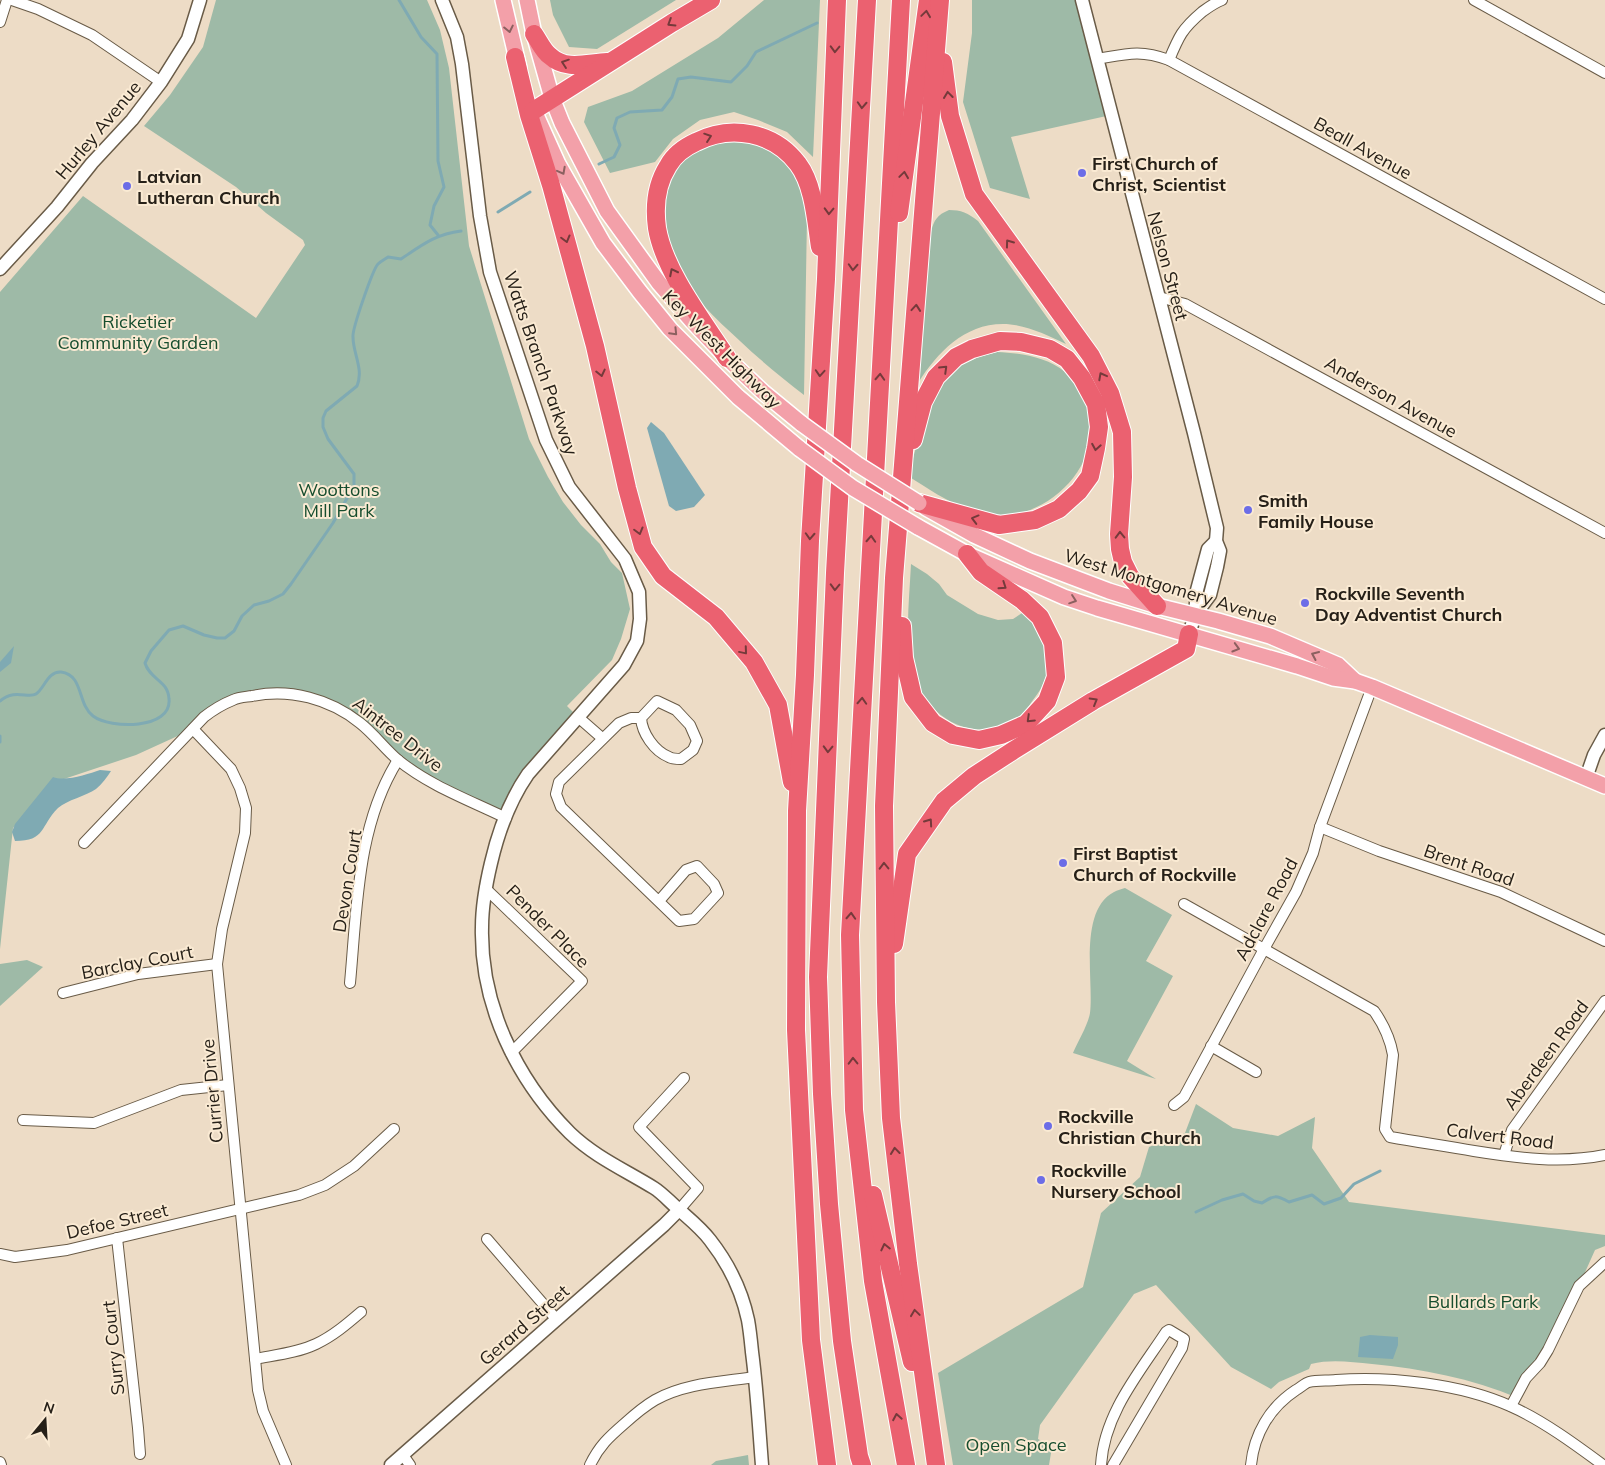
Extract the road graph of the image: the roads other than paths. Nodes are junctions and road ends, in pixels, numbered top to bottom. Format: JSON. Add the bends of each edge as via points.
{"nodes":[{"id":1,"x":7,"y":0,"type":"edge"},
{"id":2,"x":12,"y":0,"type":"edge"},
{"id":3,"x":200,"y":0,"type":"edge"},
{"id":4,"x":442,"y":0,"type":"edge"},
{"id":5,"x":503,"y":0,"type":"edge"},
{"id":6,"x":527,"y":0,"type":"edge"},
{"id":7,"x":711,"y":0,"type":"edge"},
{"id":8,"x":837,"y":0,"type":"edge"},
{"id":9,"x":867,"y":0,"type":"edge"},
{"id":10,"x":901,"y":0,"type":"edge"},
{"id":11,"x":928,"y":0,"type":"edge"},
{"id":12,"x":940,"y":0,"type":"edge"},
{"id":13,"x":1082,"y":0,"type":"edge"},
{"id":14,"x":1222,"y":0,"type":"edge"},
{"id":15,"x":1474,"y":0,"type":"edge"},
{"id":16,"x":0,"y":22,"type":"edge"},
{"id":17,"x":939,"y":23,"type":"junction"},
{"id":18,"x":534,"y":34,"type":"junction"},
{"id":19,"x":515,"y":58,"type":"junction"},
{"id":20,"x":1097,"y":59,"type":"junction"},
{"id":21,"x":1169,"y":60,"type":"junction"},
{"id":22,"x":610,"y":62,"type":"junction"},
{"id":23,"x":1605,"y":73,"type":"edge"},
{"id":24,"x":161,"y":82,"type":"junction"},
{"id":25,"x":552,"y":98,"type":"junction"},
{"id":26,"x":533,"y":111,"type":"junction"},
{"id":27,"x":0,"y":268,"type":"edge"},
{"id":28,"x":826,"y":279,"type":"junction"},
{"id":29,"x":1159,"y":297,"type":"junction"},
{"id":30,"x":1605,"y":299,"type":"edge"},
{"id":31,"x":882,"y":345,"type":"junction"},
{"id":32,"x":727,"y":358,"type":"junction"},
{"id":33,"x":800,"y":450,"type":"joint"},
{"id":34,"x":902,"y":479,"type":"junction"},
{"id":35,"x":919,"y":504,"type":"junction"},
{"id":36,"x":1605,"y":533,"type":"edge"},
{"id":37,"x":896,"y":551,"type":"junction"},
{"id":38,"x":967,"y":554,"type":"junction"},
{"id":39,"x":1158,"y":606,"type":"junction"},
{"id":40,"x":1195,"y":615,"type":"junction"},
{"id":41,"x":1189,"y":634,"type":"junction"},
{"id":42,"x":1355,"y":681,"type":"junction"},
{"id":43,"x":1372,"y":687,"type":"junction"},
{"id":44,"x":578,"y":717,"type":"junction"},
{"id":45,"x":641,"y":718,"type":"junction"},
{"id":46,"x":193,"y":729,"type":"junction"},
{"id":47,"x":1605,"y":735,"type":"edge"},
{"id":48,"x":602,"y":738,"type":"junction"},
{"id":49,"x":398,"y":760,"type":"junction"},
{"id":50,"x":1586,"y":778,"type":"junction"},
{"id":51,"x":1605,"y":786,"type":"edge"},
{"id":52,"x":797,"y":811,"type":"junction"},
{"id":53,"x":506,"y":818,"type":"junction"},
{"id":54,"x":1320,"y":827,"type":"junction"},
{"id":55,"x":84,"y":843,"type":"dead end"},
{"id":56,"x":485,"y":888,"type":"junction"},
{"id":57,"x":659,"y":901,"type":"junction"},
{"id":58,"x":1184,"y":904,"type":"dead end"},
{"id":59,"x":1605,"y":941,"type":"edge"},
{"id":60,"x":1264,"y":949,"type":"junction"},
{"id":61,"x":217,"y":964,"type":"junction"},
{"id":62,"x":350,"y":983,"type":"dead end"},
{"id":63,"x":63,"y":993,"type":"dead end"},
{"id":64,"x":1605,"y":1001,"type":"edge"},
{"id":65,"x":886,"y":1002,"type":"junction"},
{"id":66,"x":1211,"y":1046,"type":"junction"},
{"id":67,"x":511,"y":1053,"type":"junction"},
{"id":68,"x":1256,"y":1072,"type":"dead end"},
{"id":69,"x":684,"y":1078,"type":"dead end"},
{"id":70,"x":228,"y":1085,"type":"junction"},
{"id":71,"x":1174,"y":1105,"type":"dead end"},
{"id":72,"x":854,"y":1110,"type":"junction"},
{"id":73,"x":23,"y":1120,"type":"dead end"},
{"id":74,"x":394,"y":1129,"type":"dead end"},
{"id":75,"x":1504,"y":1155,"type":"junction"},
{"id":76,"x":1605,"y":1155,"type":"edge"},
{"id":77,"x":240,"y":1209,"type":"junction"},
{"id":78,"x":679,"y":1210,"type":"junction"},
{"id":79,"x":117,"y":1238,"type":"junction"},
{"id":80,"x":487,"y":1239,"type":"dead end"},
{"id":81,"x":0,"y":1254,"type":"edge"},
{"id":82,"x":1605,"y":1262,"type":"edge"},
{"id":83,"x":362,"y":1312,"type":"dead end"},
{"id":84,"x":557,"y":1320,"type":"junction"},
{"id":85,"x":255,"y":1359,"type":"junction"},
{"id":86,"x":755,"y":1378,"type":"junction"},
{"id":87,"x":1511,"y":1406,"type":"junction"},
{"id":88,"x":140,"y":1454,"type":"dead end"},
{"id":89,"x":406,"y":1460,"type":"edge"},
{"id":90,"x":860,"y":1462,"type":"edge"},
{"id":91,"x":286,"y":1465,"type":"edge"},
{"id":92,"x":391,"y":1465,"type":"edge"},
{"id":93,"x":590,"y":1465,"type":"edge"},
{"id":94,"x":762,"y":1465,"type":"edge"},
{"id":95,"x":827,"y":1465,"type":"edge"},
{"id":96,"x":906,"y":1465,"type":"edge"},
{"id":97,"x":936,"y":1465,"type":"edge"},
{"id":98,"x":1101,"y":1465,"type":"edge"},
{"id":99,"x":1113,"y":1465,"type":"edge"},
{"id":100,"x":1251,"y":1465,"type":"edge"},
{"id":101,"x":1603,"y":1465,"type":"edge"}],
"edges":[{"from":1,"to":16,"type":"street"},
{"from":2,"to":24,"type":"street","via":[[92,34]]},
{"from":3,"to":24,"type":"street","name":"Hurley Avenue","via":[[188,39]]},
{"from":4,"to":44,"type":"street","name":"Watts Branch Parkway","via":[[457,37],[462,64],[490,272],[546,440],[568,487],[625,559],[639,592],[640,619],[636,641],[624,665]]},
{"from":5,"to":19,"type":"main road","one_way":true},
{"from":6,"to":18,"type":"main road","name":"West Montgomery Avenue"},
{"from":7,"to":22,"type":"highway","one_way":true},
{"from":8,"to":28,"type":"highway","one_way":true},
{"from":9,"to":90,"type":"highway","one_way":true,"via":[[835,573],[818,977],[829,1204],[842,1341]]},
{"from":10,"to":31,"type":"highway"},
{"from":31,"to":11,"type":"highway","one_way":true},
{"from":12,"to":17,"type":"highway"},
{"from":13,"to":20,"type":"street","name":"Nelson Street"},
{"from":14,"to":21,"type":"street","via":[[1187,25]]},
{"from":15,"to":23,"type":"street"},
{"from":34,"to":17,"type":"highway","one_way":true},
{"from":39,"to":17,"type":"highway","one_way":true,"via":[[1130,576],[1120,549],[1122,432],[1110,393],[1091,356],[974,194],[950,116]]},
{"from":22,"to":18,"type":"highway","one_way":true,"via":[[573,66],[562,63],[550,56]]},
{"from":18,"to":25,"type":"main road","name":"West Montgomery Avenue"},
{"from":19,"to":26,"type":"main road","name":"Key West Highway"},
{"from":19,"to":52,"type":"highway","one_way":true,"via":[[593,340],[643,547],[663,576],[716,617],[763,677],[778,705]]},
{"from":20,"to":21,"type":"street","name":"Beall Avenue","via":[[1137,52]]},
{"from":20,"to":29,"type":"street","name":"Nelson Street"},
{"from":21,"to":30,"type":"street","name":"Beall Avenue"},
{"from":22,"to":25,"type":"highway"},
{"from":24,"to":27,"type":"street","name":"Hurley Avenue","via":[[132,120]]},
{"from":25,"to":26,"type":"highway"},
{"from":25,"to":32,"type":"main road","name":"West Montgomery Avenue","via":[[607,211],[659,283]]},
{"from":26,"to":33,"type":"main road","name":"Key West Highway","one_way":true,"via":[[558,164],[603,243],[640,292],[670,329],[738,397]]},
{"from":32,"to":28,"type":"highway","one_way":true,"via":[[671,272],[658,231],[656,196],[668,165],[678,154],[706,136],[732,132],[756,135],[774,142],[786,152],[808,180]]},
{"from":28,"to":52,"type":"highway","one_way":true},
{"from":29,"to":36,"type":"street","name":"Anderson Avenue","via":[[1185,304]]},
{"from":29,"to":40,"type":"street","name":"Nelson Street","via":[[1209,492],[1220,551],[1210,595]]},
{"from":72,"to":31,"type":"highway","one_way":true,"via":[[850,935]]},
{"from":32,"to":35,"type":"main road","name":"West Montgomery Avenue","bridge":true,"via":[[802,424],[856,464]]},
{"from":33,"to":38,"type":"main road","name":"West Montgomery Avenue","bridge":true,"via":[[853,488]]},
{"from":34,"to":35,"type":"highway","one_way":true,"via":[[923,402],[936,377],[956,357],[1000,341],[1021,342],[1050,349],[1067,359],[1082,378],[1096,404],[1099,427],[1096,448],[1090,476],[1059,509],[1035,520],[999,525]]},
{"from":34,"to":37,"type":"highway"},
{"from":35,"to":39,"type":"main road","name":"West Montgomery Avenue","via":[[1030,561]]},
{"from":38,"to":37,"type":"highway","one_way":true,"via":[[981,572],[1022,600],[1040,617],[1053,643],[1056,676],[1047,701],[1026,724],[1002,735],[979,740],[953,735],[933,723],[913,697],[904,658]]},
{"from":65,"to":37,"type":"highway","one_way":true,"via":[[884,806]]},
{"from":38,"to":41,"type":"main road","name":"West Montgomery Avenue","one_way":true,"via":[[1064,597]]},
{"from":39,"to":40,"type":"main road","name":"West Montgomery Avenue"},
{"from":40,"to":41,"type":"street","name":"Nelson Street"},
{"from":42,"to":40,"type":"main road","name":"West Montgomery Avenue","one_way":true,"via":[[1338,665],[1270,636]]},
{"from":41,"to":42,"type":"main road","name":"West Montgomery Avenue","one_way":true,"via":[[1333,678]]},
{"from":65,"to":41,"type":"highway","one_way":true,"via":[[907,854],[944,801],[1006,755],[1186,649]]},
{"from":42,"to":43,"type":"main road","name":"West Montgomery Avenue"},
{"from":43,"to":50,"type":"main road","name":"West Montgomery Avenue"},
{"from":43,"to":54,"type":"street","name":"Adclare Road"},
{"from":44,"to":48,"type":"street"},
{"from":44,"to":53,"type":"street","name":"Watts Branch Parkway","via":[[528,774]]},
{"from":45,"to":45,"type":"street","via":[[657,702],[676,710],[698,741],[693,750],[681,759],[669,758],[641,729]]},
{"from":45,"to":48,"type":"street","via":[[619,723]]},
{"from":46,"to":49,"type":"street","name":"Aintree Drive","via":[[204,717],[234,699],[259,694],[304,696],[350,716]]},
{"from":46,"to":55,"type":"street","name":"Aintree Drive"},
{"from":46,"to":61,"type":"street","name":"Currier Drive","via":[[231,769],[246,808],[245,833]]},
{"from":47,"to":50,"type":"street"},
{"from":48,"to":57,"type":"street","via":[[559,782],[556,794],[561,806]]},
{"from":49,"to":53,"type":"street","name":"Aintree Drive","via":[[434,784]]},
{"from":49,"to":62,"type":"street","name":"Devon Court","via":[[380,794],[364,851]]},
{"from":50,"to":51,"type":"main road","name":"West Montgomery Avenue"},
{"from":52,"to":95,"type":"highway","via":[[796,1030],[811,1340]]},
{"from":53,"to":56,"type":"street","name":"Watts Branch Parkway","via":[[496,842]]},
{"from":54,"to":59,"type":"street","name":"Brent Road","via":[[1380,852],[1501,892]]},
{"from":54,"to":60,"type":"street","name":"Adclare Road","via":[[1296,892]]},
{"from":56,"to":67,"type":"street","name":"Watts Branch Parkway","via":[[482,926],[487,986]]},
{"from":56,"to":67,"type":"street","name":"Pender Place","via":[[582,981]]},
{"from":57,"to":57,"type":"street","via":[[686,870],[697,866],[718,893],[694,919],[679,921]]},
{"from":58,"to":60,"type":"street"},
{"from":60,"to":66,"type":"street","name":"Adclare Road"},
{"from":60,"to":75,"type":"street","name":"Calvert Road","via":[[1374,1011],[1384,1025],[1393,1055],[1384,1129],[1390,1138]]},
{"from":61,"to":63,"type":"street","name":"Barclay Court","via":[[138,974]]},
{"from":61,"to":70,"type":"street","name":"Currier Drive"},
{"from":64,"to":75,"type":"street","name":"Aberdeen Road","via":[[1512,1130]]},
{"from":97,"to":65,"type":"highway","one_way":true,"via":[[892,1118]]},
{"from":66,"to":68,"type":"street"},
{"from":66,"to":71,"type":"street","name":"Adclare Road","via":[[1184,1097]]},
{"from":67,"to":78,"type":"street","name":"Watts Branch Parkway","via":[[532,1089],[570,1133],[598,1156],[656,1190]]},
{"from":69,"to":78,"type":"street","via":[[639,1127],[698,1188]]},
{"from":70,"to":73,"type":"street","via":[[180,1090],[94,1123]]},
{"from":70,"to":77,"type":"street","name":"Currier Drive"},
{"from":96,"to":72,"type":"highway","one_way":true,"via":[[873,1281]]},
{"from":97,"to":72,"type":"highway","one_way":true},
{"from":74,"to":77,"type":"street","name":"Defoe Street","via":[[354,1166],[326,1184],[299,1195]]},
{"from":75,"to":76,"type":"street","name":"Calvert Road","via":[[1547,1160],[1588,1159]]},
{"from":77,"to":79,"type":"street","name":"Defoe Street"},
{"from":77,"to":85,"type":"street","name":"Currier Drive"},
{"from":78,"to":84,"type":"street","name":"Gerard Street"},
{"from":78,"to":86,"type":"street","name":"Watts Branch Parkway","via":[[711,1241],[735,1281],[748,1320]]},
{"from":79,"to":81,"type":"street","name":"Defoe Street","via":[[67,1250],[15,1257]]},
{"from":79,"to":88,"type":"street","name":"Surry Court"},
{"from":80,"to":84,"type":"street"},
{"from":82,"to":87,"type":"street","via":[[1578,1286],[1548,1350],[1526,1378]]},
{"from":83,"to":85,"type":"street","via":[[315,1344],[294,1352]]},
{"from":84,"to":89,"type":"street","name":"Gerard Street"},
{"from":85,"to":91,"type":"street","name":"Currier Drive","via":[[263,1411]]},
{"from":86,"to":93,"type":"street","via":[[688,1387],[655,1400],[605,1441]]},
{"from":86,"to":94,"type":"street","name":"Watts Branch Parkway"},
{"from":87,"to":100,"type":"street","via":[[1467,1392],[1395,1380],[1356,1378],[1309,1382],[1282,1399],[1264,1424],[1253,1450]]},
{"from":87,"to":101,"type":"street"},
{"from":89,"to":92,"type":"street","name":"Gerard Street"},
{"from":98,"to":99,"type":"street","via":[[1105,1438],[1118,1404],[1169,1330],[1184,1339],[1182,1348]]}]}
